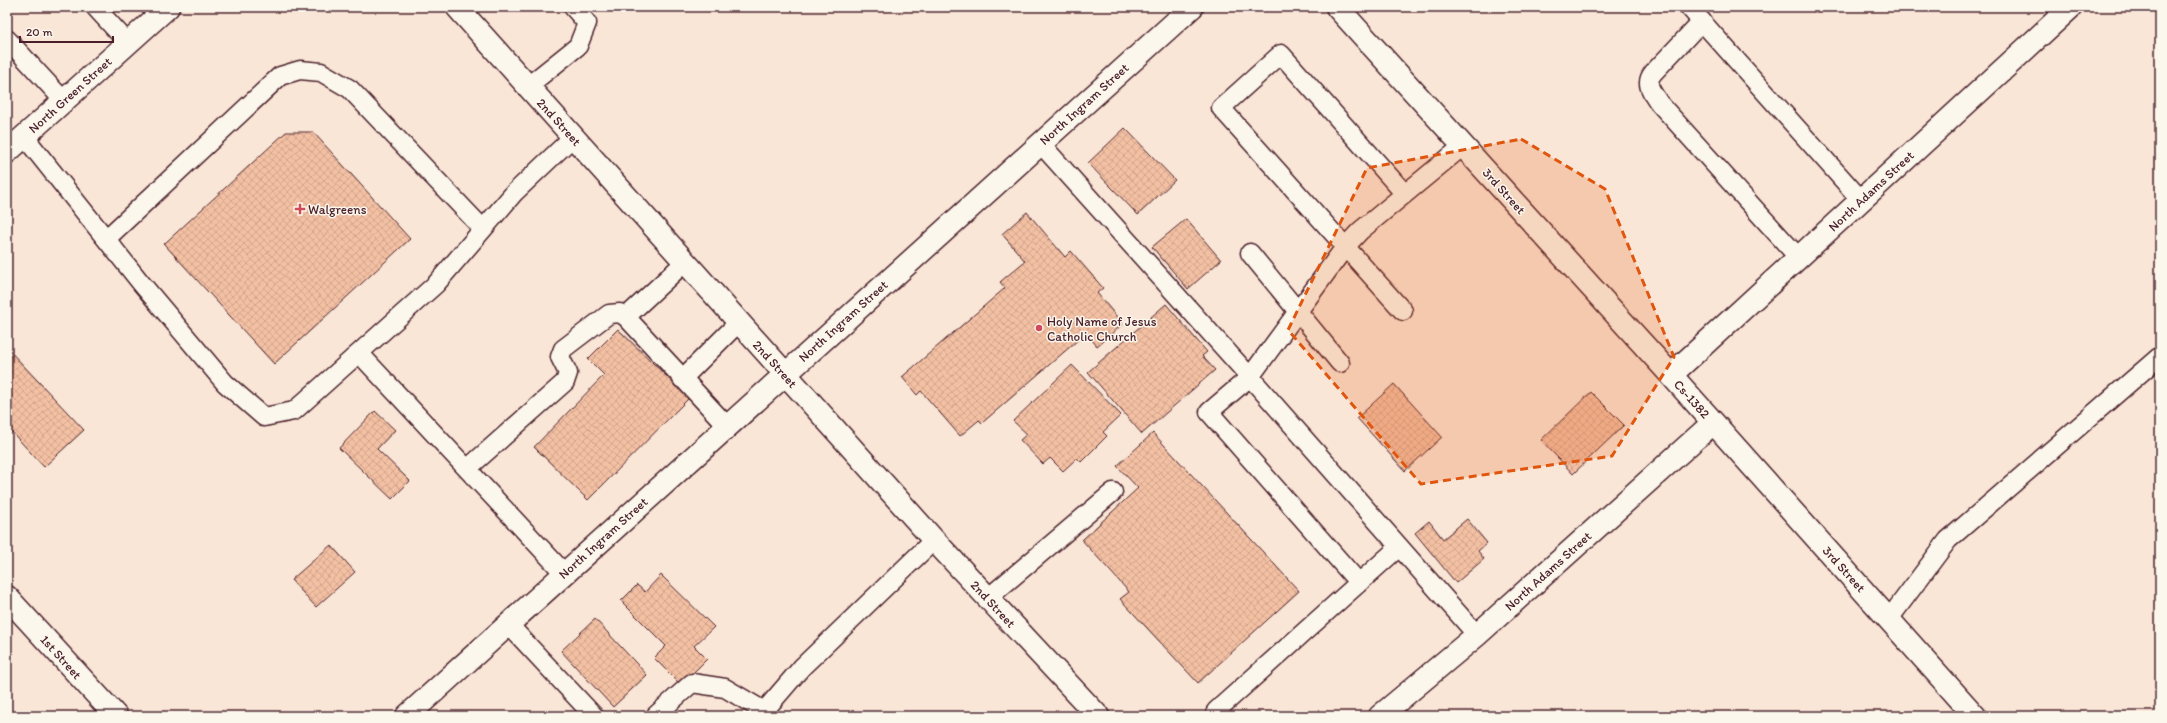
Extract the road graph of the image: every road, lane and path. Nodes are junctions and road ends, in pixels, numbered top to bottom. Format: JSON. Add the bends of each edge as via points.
{"nodes":[{"id":1,"x":95,"y":7,"type":"edge"},
{"id":2,"x":168,"y":7,"type":"edge"},
{"id":3,"x":457,"y":7,"type":"edge"},
{"id":4,"x":573,"y":7,"type":"edge"},
{"id":5,"x":1192,"y":7,"type":"edge"},
{"id":6,"x":1338,"y":7,"type":"edge"},
{"id":7,"x":1689,"y":7,"type":"edge"},
{"id":8,"x":2071,"y":7,"type":"edge"},
{"id":9,"x":1702,"y":22,"type":"junction"},
{"id":10,"x":7,"y":39,"type":"edge"},
{"id":11,"x":128,"y":43,"type":"junction"},
{"id":12,"x":528,"y":86,"type":"junction"},
{"id":13,"x":64,"y":101,"type":"junction"},
{"id":14,"x":24,"y":136,"type":"junction"},
{"id":15,"x":572,"y":137,"type":"junction"},
{"id":16,"x":1040,"y":143,"type":"junction"},
{"id":17,"x":1463,"y":146,"type":"junction"},
{"id":18,"x":7,"y":152,"type":"edge"},
{"id":19,"x":1405,"y":194,"type":"junction"},
{"id":20,"x":1861,"y":200,"type":"junction"},
{"id":21,"x":483,"y":229,"type":"junction"},
{"id":22,"x":106,"y":239,"type":"junction"},
{"id":23,"x":1345,"y":247,"type":"junction"},
{"id":24,"x":1250,"y":254,"type":"dead end"},
{"id":25,"x":1798,"y":258,"type":"junction"},
{"id":26,"x":685,"y":262,"type":"junction"},
{"id":27,"x":1402,"y":311,"type":"dead end"},
{"id":28,"x":1297,"y":312,"type":"junction"},
{"id":29,"x":626,"y":317,"type":"junction"},
{"id":30,"x":739,"y":322,"type":"junction"},
{"id":31,"x":359,"y":353,"type":"junction"},
{"id":32,"x":2159,"y":357,"type":"dead end"},
{"id":33,"x":1340,"y":363,"type":"dead end"},
{"id":34,"x":784,"y":374,"type":"junction"},
{"id":35,"x":1671,"y":376,"type":"junction"},
{"id":36,"x":1250,"y":377,"type":"junction"},
{"id":37,"x":682,"y":378,"type":"junction"},
{"id":38,"x":1713,"y":423,"type":"junction"},
{"id":39,"x":727,"y":426,"type":"junction"},
{"id":40,"x":467,"y":469,"type":"junction"},
{"id":41,"x":1113,"y":492,"type":"dead end"},
{"id":42,"x":934,"y":540,"type":"junction"},
{"id":43,"x":1399,"y":547,"type":"junction"},
{"id":44,"x":564,"y":574,"type":"junction"},
{"id":45,"x":1359,"y":583,"type":"junction"},
{"id":46,"x":7,"y":597,"type":"edge"},
{"id":47,"x":988,"y":598,"type":"junction"},
{"id":48,"x":1888,"y":619,"type":"junction"},
{"id":49,"x":508,"y":624,"type":"junction"},
{"id":50,"x":1477,"y":635,"type":"junction"},
{"id":51,"x":1216,"y":711,"type":"dead end"},
{"id":52,"x":762,"y":714,"type":"edge"},
{"id":53,"x":116,"y":716,"type":"edge"},
{"id":54,"x":407,"y":716,"type":"edge"},
{"id":55,"x":594,"y":716,"type":"edge"},
{"id":56,"x":655,"y":716,"type":"edge"},
{"id":57,"x":1098,"y":716,"type":"edge"},
{"id":58,"x":1380,"y":716,"type":"edge"},
{"id":59,"x":1975,"y":716,"type":"edge"}],
"edges":[{"from":1,"to":11,"type":"lane"},
{"from":2,"to":11,"type":"street","name":"North Green Street"},
{"from":3,"to":12,"type":"street","name":"2nd Street"},
{"from":4,"to":12,"type":"lane","via":[[587,23],[578,46]]},
{"from":5,"to":16,"type":"street","name":"North Ingram Street"},
{"from":6,"to":17,"type":"street","name":"3rd Street"},
{"from":7,"to":9,"type":"lane"},
{"from":8,"to":20,"type":"street","name":"North Adams Street"},
{"from":9,"to":20,"type":"lane"},
{"from":9,"to":25,"type":"lane","via":[[1653,73],[1648,83],[1650,89],[1659,103]]},
{"from":10,"to":13,"type":"lane"},
{"from":11,"to":13,"type":"street","name":"North Green Street"},
{"from":12,"to":15,"type":"street","name":"2nd Street"},
{"from":13,"to":14,"type":"street","name":"North Green Street"},
{"from":14,"to":18,"type":"street","name":"North Green Street"},
{"from":14,"to":22,"type":"lane"},
{"from":15,"to":21,"type":"lane","via":[[514,193]]},
{"from":15,"to":26,"type":"street","name":"2nd Street"},
{"from":16,"to":34,"type":"street","name":"North Ingram Street"},
{"from":16,"to":36,"type":"lane"},
{"from":17,"to":19,"type":"lane"},
{"from":17,"to":35,"type":"street","name":"3rd Street"},
{"from":19,"to":23,"type":"lane","via":[[1360,231]]},
{"from":19,"to":23,"type":"lane","via":[[1281,54],[1221,108]]},
{"from":20,"to":25,"type":"street","name":"North Adams Street"},
{"from":21,"to":22,"type":"lane","via":[[350,89],[321,72],[300,70],[280,76]]},
{"from":21,"to":31,"type":"lane","via":[[436,284]]},
{"from":22,"to":31,"type":"lane","via":[[225,383],[264,417],[294,411]]},
{"from":23,"to":27,"type":"lane"},
{"from":23,"to":28,"type":"lane"},
{"from":24,"to":28,"type":"lane"},
{"from":25,"to":35,"type":"street","name":"North Adams Street"},
{"from":26,"to":29,"type":"lane"},
{"from":26,"to":30,"type":"street","name":"2nd Street"},
{"from":28,"to":33,"type":"lane"},
{"from":28,"to":36,"type":"lane"},
{"from":29,"to":37,"type":"lane"},
{"from":29,"to":40,"type":"lane","via":[[620,313],[609,314],[563,349],[560,357],[568,373],[565,382]]},
{"from":30,"to":34,"type":"street","name":"2nd Street"},
{"from":30,"to":37,"type":"lane"},
{"from":31,"to":40,"type":"lane"},
{"from":32,"to":48,"type":"lane","via":[[1948,540]]},
{"from":34,"to":39,"type":"street","name":"North Ingram Street"},
{"from":34,"to":42,"type":"street","name":"2nd Street"},
{"from":35,"to":38,"type":"street","name":"Cs-1382"},
{"from":36,"to":43,"type":"lane"},
{"from":36,"to":45,"type":"lane","via":[[1209,412]]},
{"from":37,"to":39,"type":"lane"},
{"from":38,"to":48,"type":"street","name":"3rd Street"},
{"from":38,"to":50,"type":"street","name":"North Adams Street"},
{"from":39,"to":44,"type":"street","name":"North Ingram Street"},
{"from":40,"to":44,"type":"lane"},
{"from":41,"to":47,"type":"lane"},
{"from":42,"to":47,"type":"street","name":"2nd Street"},
{"from":42,"to":52,"type":"lane","via":[[802,667]]},
{"from":43,"to":45,"type":"lane"},
{"from":43,"to":50,"type":"lane"},
{"from":44,"to":49,"type":"street","name":"North Ingram Street"},
{"from":45,"to":51,"type":"lane"},
{"from":46,"to":53,"type":"street","name":"1st Street"},
{"from":47,"to":57,"type":"street","name":"2nd Street"},
{"from":48,"to":59,"type":"street","name":"3rd Street"},
{"from":49,"to":54,"type":"street","name":"North Ingram Street"},
{"from":49,"to":55,"type":"lane"},
{"from":50,"to":58,"type":"street","name":"North Adams Street"},
{"from":52,"to":56,"type":"lane","via":[[724,688],[692,683]]}]}
